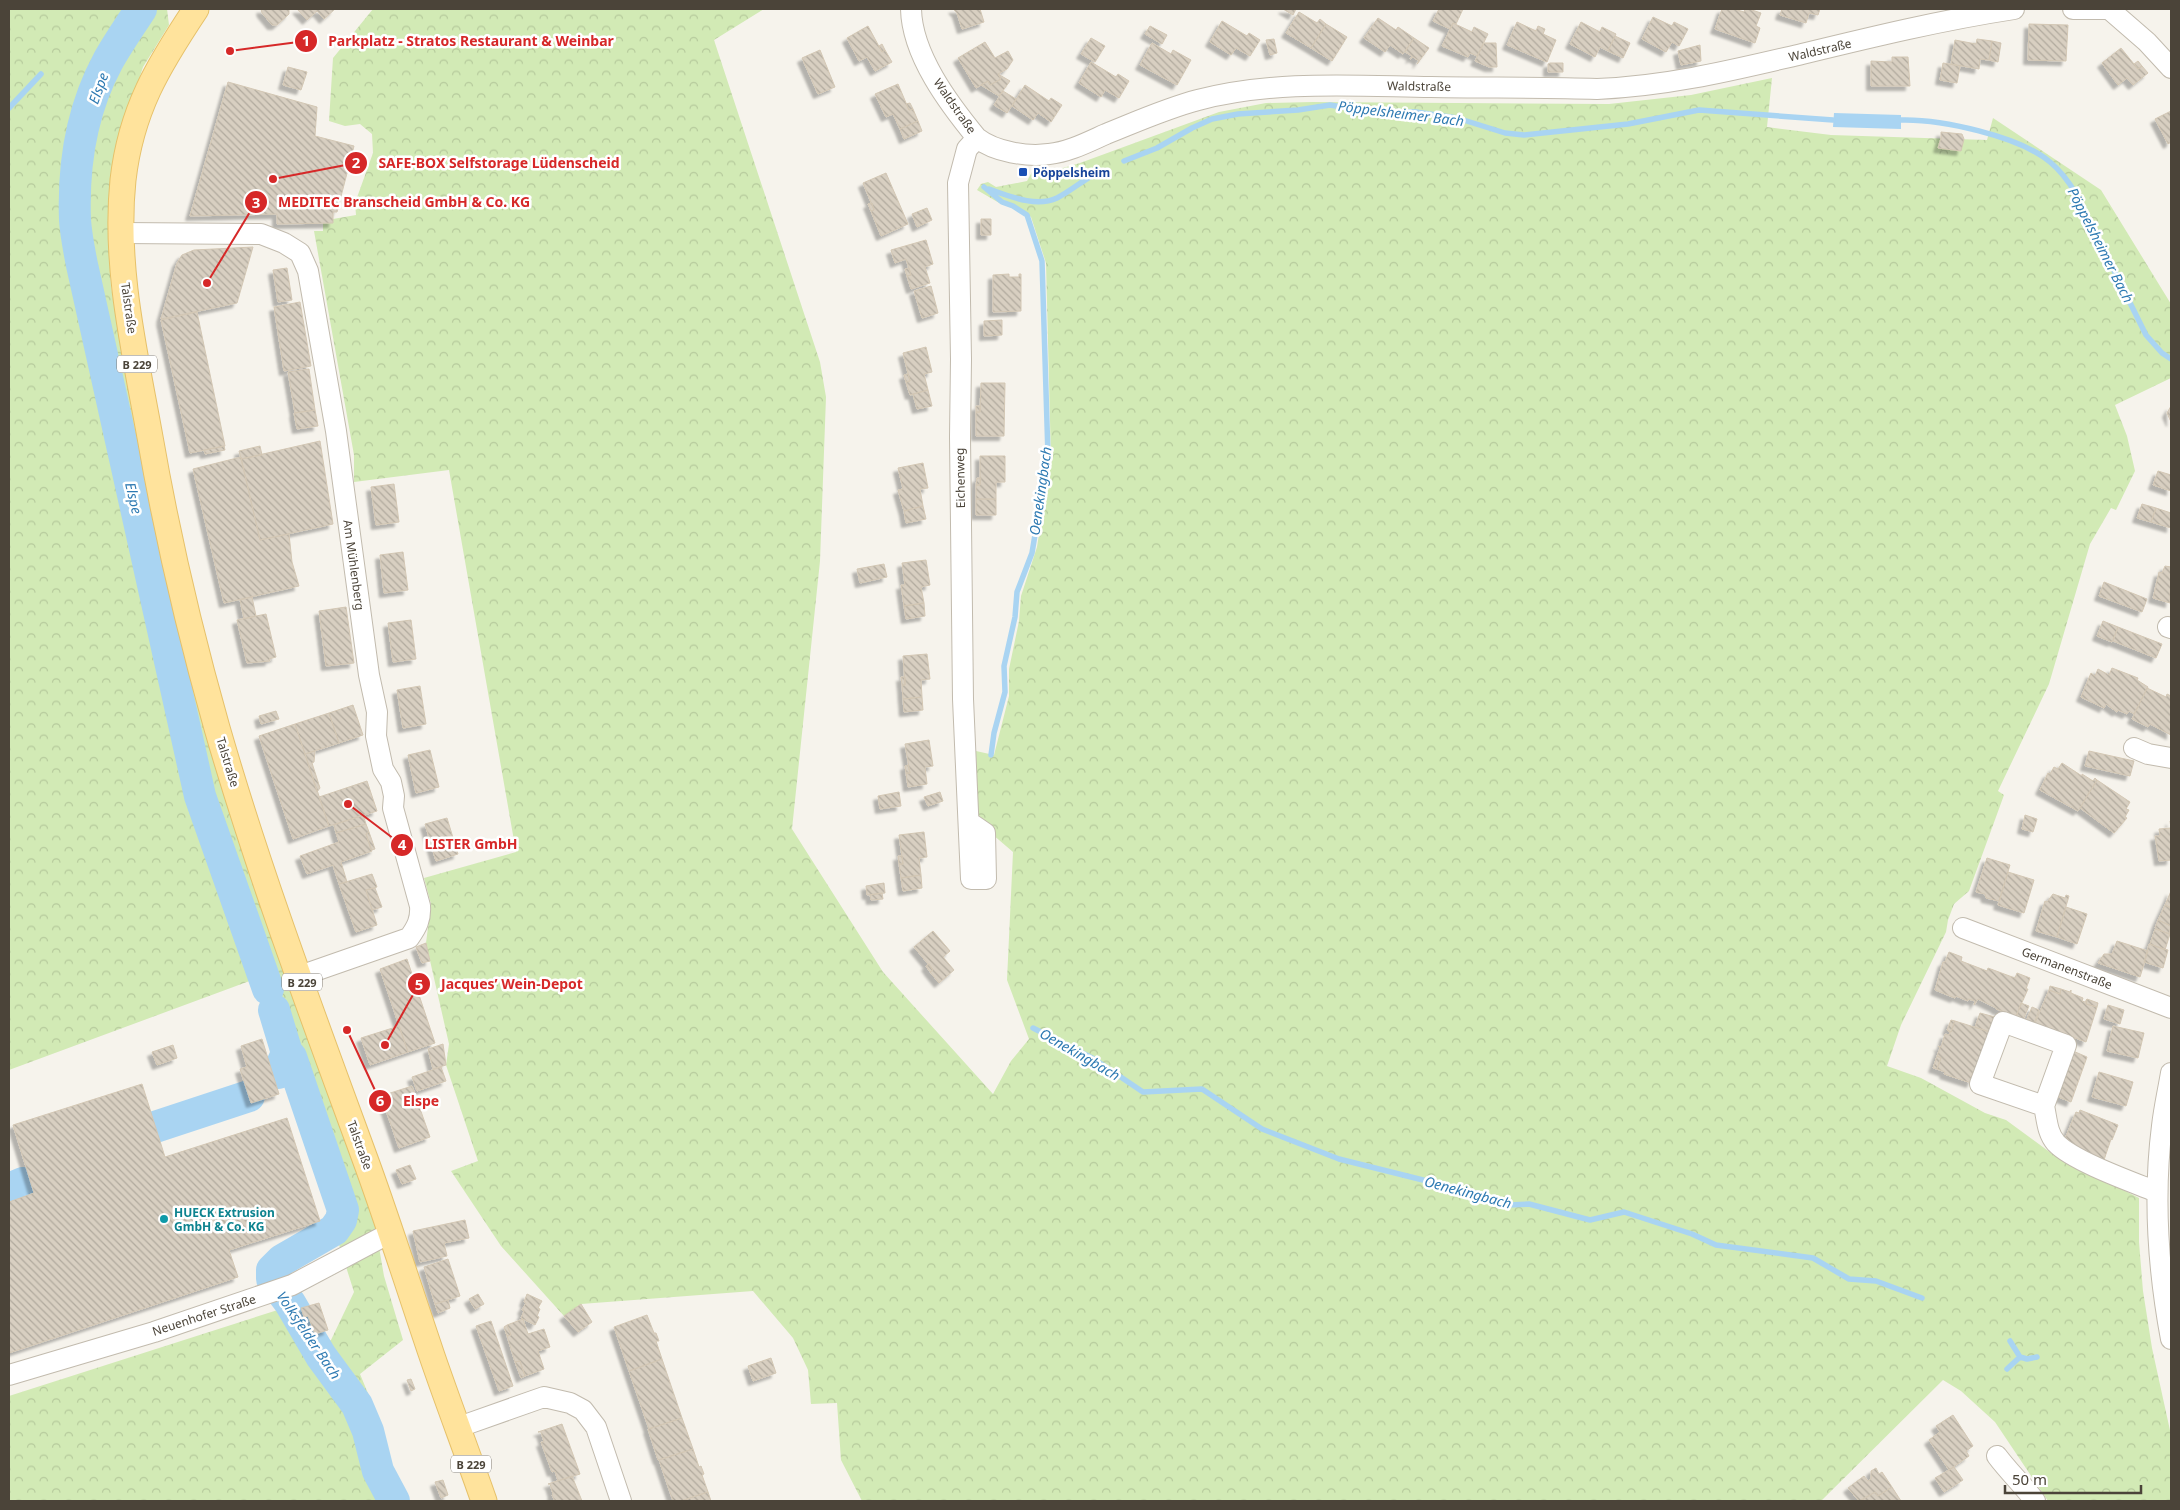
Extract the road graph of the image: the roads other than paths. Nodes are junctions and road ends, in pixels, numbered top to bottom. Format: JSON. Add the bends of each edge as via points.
{"nodes":[{"id":1,"x":196,"y":9,"type":"edge"},
{"id":2,"x":911,"y":9,"type":"edge"},
{"id":3,"x":2014,"y":9,"type":"edge"},
{"id":4,"x":2073,"y":9,"type":"edge"},
{"id":5,"x":2110,"y":9,"type":"edge"},
{"id":6,"x":2171,"y":68,"type":"edge"},
{"id":7,"x":977,"y":138,"type":"junction"},
{"id":8,"x":121,"y":232,"type":"junction"},
{"id":9,"x":2134,"y":748,"type":"dead end"},
{"id":10,"x":2171,"y":758,"type":"edge"},
{"id":11,"x":968,"y":822,"type":"dead end"},
{"id":12,"x":1963,"y":928,"type":"dead end"},
{"id":13,"x":300,"y":976,"type":"junction"},
{"id":14,"x":2171,"y":1008,"type":"edge"},
{"id":15,"x":2171,"y":1073,"type":"edge"},
{"id":16,"x":2044,"y":1106,"type":"junction"},
{"id":17,"x":2157,"y":1192,"type":"junction"},
{"id":18,"x":390,"y":1233,"type":"junction"},
{"id":19,"x":2171,"y":1340,"type":"edge"},
{"id":20,"x":9,"y":1375,"type":"edge"},
{"id":21,"x":459,"y":1428,"type":"junction"},
{"id":22,"x":1997,"y":1456,"type":"dead end"},
{"id":23,"x":484,"y":1501,"type":"edge"},
{"id":24,"x":621,"y":1501,"type":"edge"},
{"id":25,"x":2035,"y":1501,"type":"edge"}],
"edges":[{"from":1,"to":8,"type":"main road","name":"Talstraße","number":"B 229","via":[[161,62],[136,117],[124,176]]},
{"from":2,"to":7,"type":"street","name":"Waldstraße","via":[[911,20],[926,62],[945,95]]},
{"from":3,"to":7,"type":"street","name":"Waldstraße","via":[[1923,25],[1677,82],[1597,89],[1369,85],[1255,88],[1180,105],[1075,147],[1049,154],[1008,151]]},
{"from":4,"to":5,"type":"street"},
{"from":5,"to":6,"type":"street"},
{"from":7,"to":11,"type":"street","name":"Eichenweg","via":[[967,150],[958,183],[963,699]]},
{"from":8,"to":13,"type":"main road","name":"Talstraße","number":"B 229","via":[[125,290],[158,483],[192,632],[238,797]]},
{"from":8,"to":13,"type":"street","name":"Am Mühlenberg","via":[[262,234],[300,253],[308,271],[336,431],[369,675],[377,712],[376,736],[383,769],[391,782],[396,820],[421,915],[409,938]]},
{"from":9,"to":10,"type":"street"},
{"from":12,"to":14,"type":"street","name":"Germanenstraße"},
{"from":13,"to":18,"type":"main road","name":"Talstraße","number":"B 229"},
{"from":15,"to":17,"type":"street","via":[[2162,1123]]},
{"from":16,"to":16,"type":"street","via":[[2066,1045],[2004,1022],[1980,1084]]},
{"from":16,"to":17,"type":"street","via":[[2049,1131],[2056,1143],[2069,1153]]},
{"from":17,"to":19,"type":"street","via":[[2161,1273]]},
{"from":18,"to":20,"type":"street","name":"Neuenhofer Straße","via":[[292,1285],[154,1332]]},
{"from":18,"to":21,"type":"main road","name":"Talstraße","number":"B 229"},
{"from":21,"to":23,"type":"main road","name":"Talstraße","number":"B 229"},
{"from":21,"to":24,"type":"street","via":[[544,1397],[570,1403],[583,1410],[596,1427]]},
{"from":22,"to":25,"type":"street"}]}
